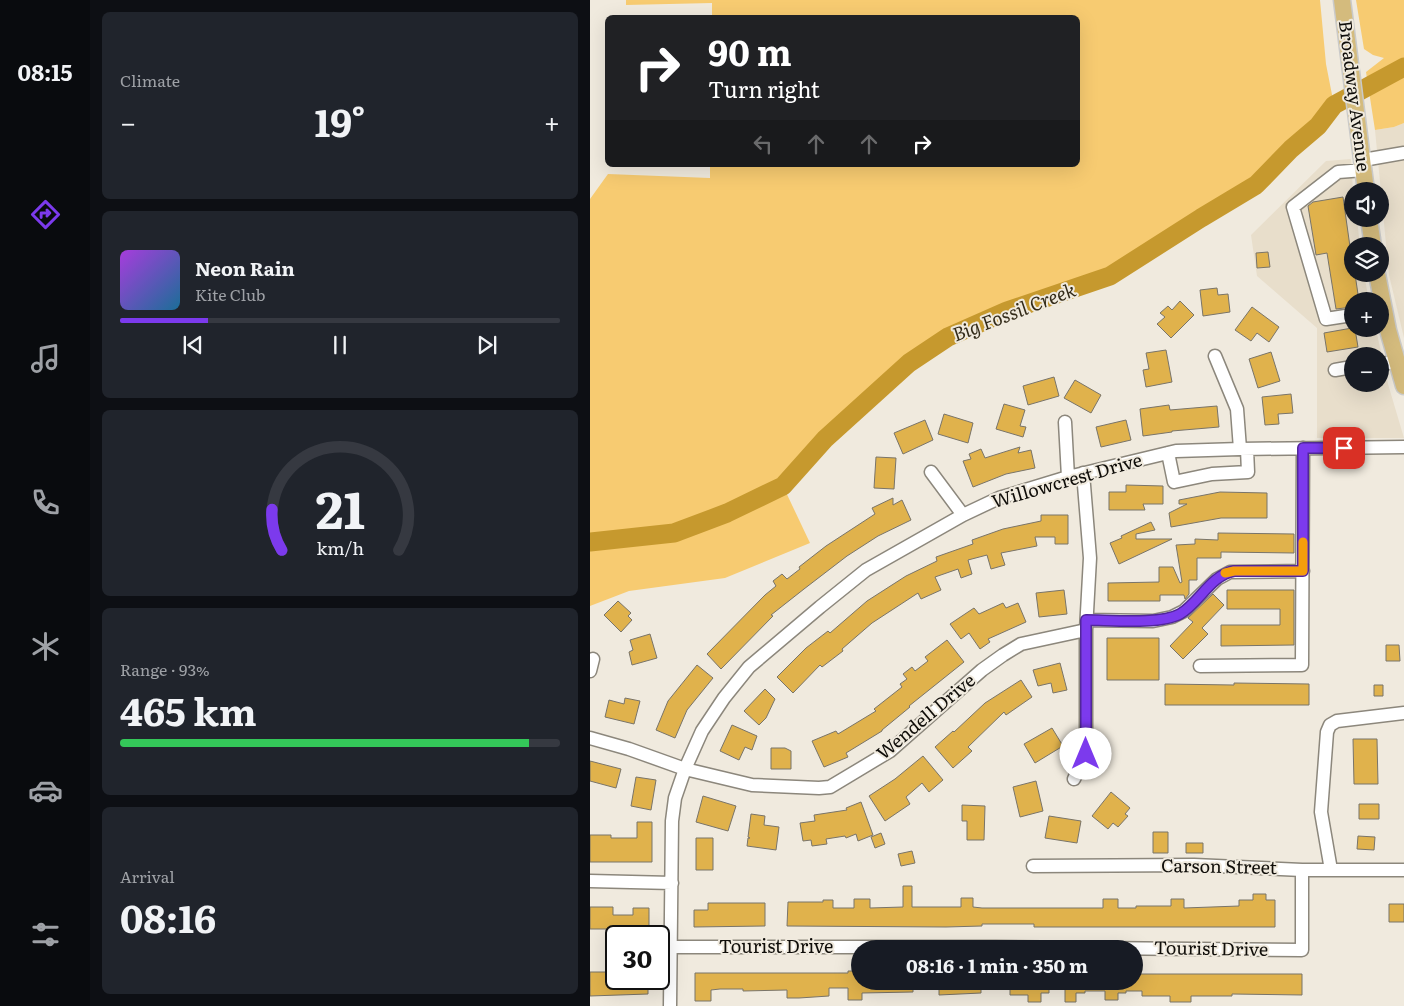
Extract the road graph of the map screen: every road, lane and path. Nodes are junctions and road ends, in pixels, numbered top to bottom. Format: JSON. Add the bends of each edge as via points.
{"nodes":[{"id":1,"x":1342,"y":0,"type":"edge"},
{"id":2,"x":1404,"y":153,"type":"edge"},
{"id":3,"x":1363,"y":165,"type":"junction"},
{"id":4,"x":1365,"y":182,"type":"edge"},
{"id":5,"x":1344,"y":316,"type":"edge"},
{"id":6,"x":1215,"y":356,"type":"dead end"},
{"id":7,"x":1389,"y":364,"type":"edge"},
{"id":8,"x":1344,"y":368,"type":"edge"},
{"id":9,"x":1335,"y":370,"type":"dead end"},
{"id":10,"x":1404,"y":386,"type":"edge"},
{"id":11,"x":1065,"y":422,"type":"dead end"},
{"id":12,"x":1404,"y":447,"type":"edge"},
{"id":13,"x":1303,"y":448,"type":"junction"},
{"id":14,"x":1244,"y":449,"type":"junction"},
{"id":15,"x":1168,"y":453,"type":"junction"},
{"id":16,"x":931,"y":472,"type":"dead end"},
{"id":17,"x":1083,"y":474,"type":"junction"},
{"id":18,"x":1068,"y":477,"type":"junction"},
{"id":19,"x":963,"y":515,"type":"junction"},
{"id":20,"x":1303,"y":571,"type":"junction"},
{"id":21,"x":1086,"y":625,"type":"junction"},
{"id":22,"x":1200,"y":666,"type":"dead end"},
{"id":23,"x":1404,"y":713,"type":"edge"},
{"id":24,"x":590,"y":738,"type":"edge"},
{"id":25,"x":685,"y":769,"type":"junction"},
{"id":26,"x":1074,"y":779,"type":"dead end"},
{"id":27,"x":1033,"y":866,"type":"dead end"},
{"id":28,"x":1302,"y":870,"type":"junction"},
{"id":29,"x":1331,"y":870,"type":"junction"},
{"id":30,"x":1404,"y":870,"type":"edge"},
{"id":31,"x":590,"y":881,"type":"edge"},
{"id":32,"x":672,"y":883,"type":"junction"},
{"id":33,"x":671,"y":947,"type":"junction"},
{"id":34,"x":670,"y":1006,"type":"edge"}],
"edges":[{"from":1,"to":3,"type":"main road","name":"Broadway Avenue"},
{"from":2,"to":3,"type":"street"},
{"from":3,"to":4,"type":"main road","name":"Broadway Avenue"},
{"from":3,"to":5,"type":"street","via":[[1338,172],[1293,207],[1326,319]]},
{"from":6,"to":14,"type":"street","via":[[1236,409]]},
{"from":7,"to":10,"type":"main road"},
{"from":8,"to":9,"type":"street"},
{"from":11,"to":18,"type":"street"},
{"from":12,"to":13,"type":"street","name":"Willowcrest Drive"},
{"from":13,"to":14,"type":"street","name":"Willowcrest Drive"},
{"from":13,"to":20,"type":"street"},
{"from":14,"to":15,"type":"street","name":"Willowcrest Drive"},
{"from":14,"to":15,"type":"street","via":[[1248,472],[1212,474],[1174,482]]},
{"from":15,"to":17,"type":"street","name":"Willowcrest Drive"},
{"from":16,"to":19,"type":"street"},
{"from":17,"to":18,"type":"street","name":"Willowcrest Drive"},
{"from":17,"to":21,"type":"street","via":[[1090,558]]},
{"from":18,"to":19,"type":"street","name":"Willowcrest Drive","via":[[999,498]]},
{"from":19,"to":25,"type":"street","name":"Willowcrest Drive","via":[[866,570],[749,667],[702,731]]},
{"from":20,"to":21,"type":"street","name":"Wendell Drive","via":[[1234,571],[1224,574],[1184,611],[1172,617]]},
{"from":20,"to":22,"type":"street","via":[[1302,665]]},
{"from":21,"to":25,"type":"street","name":"Wendell Drive","via":[[1021,644],[1003,654],[890,751],[830,787],[752,785]]},
{"from":21,"to":26,"type":"street","via":[[1086,754]]},
{"from":23,"to":29,"type":"street","via":[[1337,721],[1327,732],[1321,812]]},
{"from":24,"to":25,"type":"street","name":"Wendell Drive"},
{"from":25,"to":32,"type":"street","name":"Willowcrest Drive","via":[[675,798],[672,821]]},
{"from":27,"to":28,"type":"street","name":"Carson Street","via":[[1194,865]]},
{"from":28,"to":29,"type":"street","name":"Carson Street"},
{"from":28,"to":33,"type":"street","name":"Tourist Drive","via":[[1302,950]]},
{"from":29,"to":30,"type":"street","name":"Carson Street"},
{"from":31,"to":32,"type":"street"},
{"from":32,"to":33,"type":"street","name":"Willowcrest Drive"},
{"from":33,"to":34,"type":"street","name":"Willowcrest Drive"}]}
